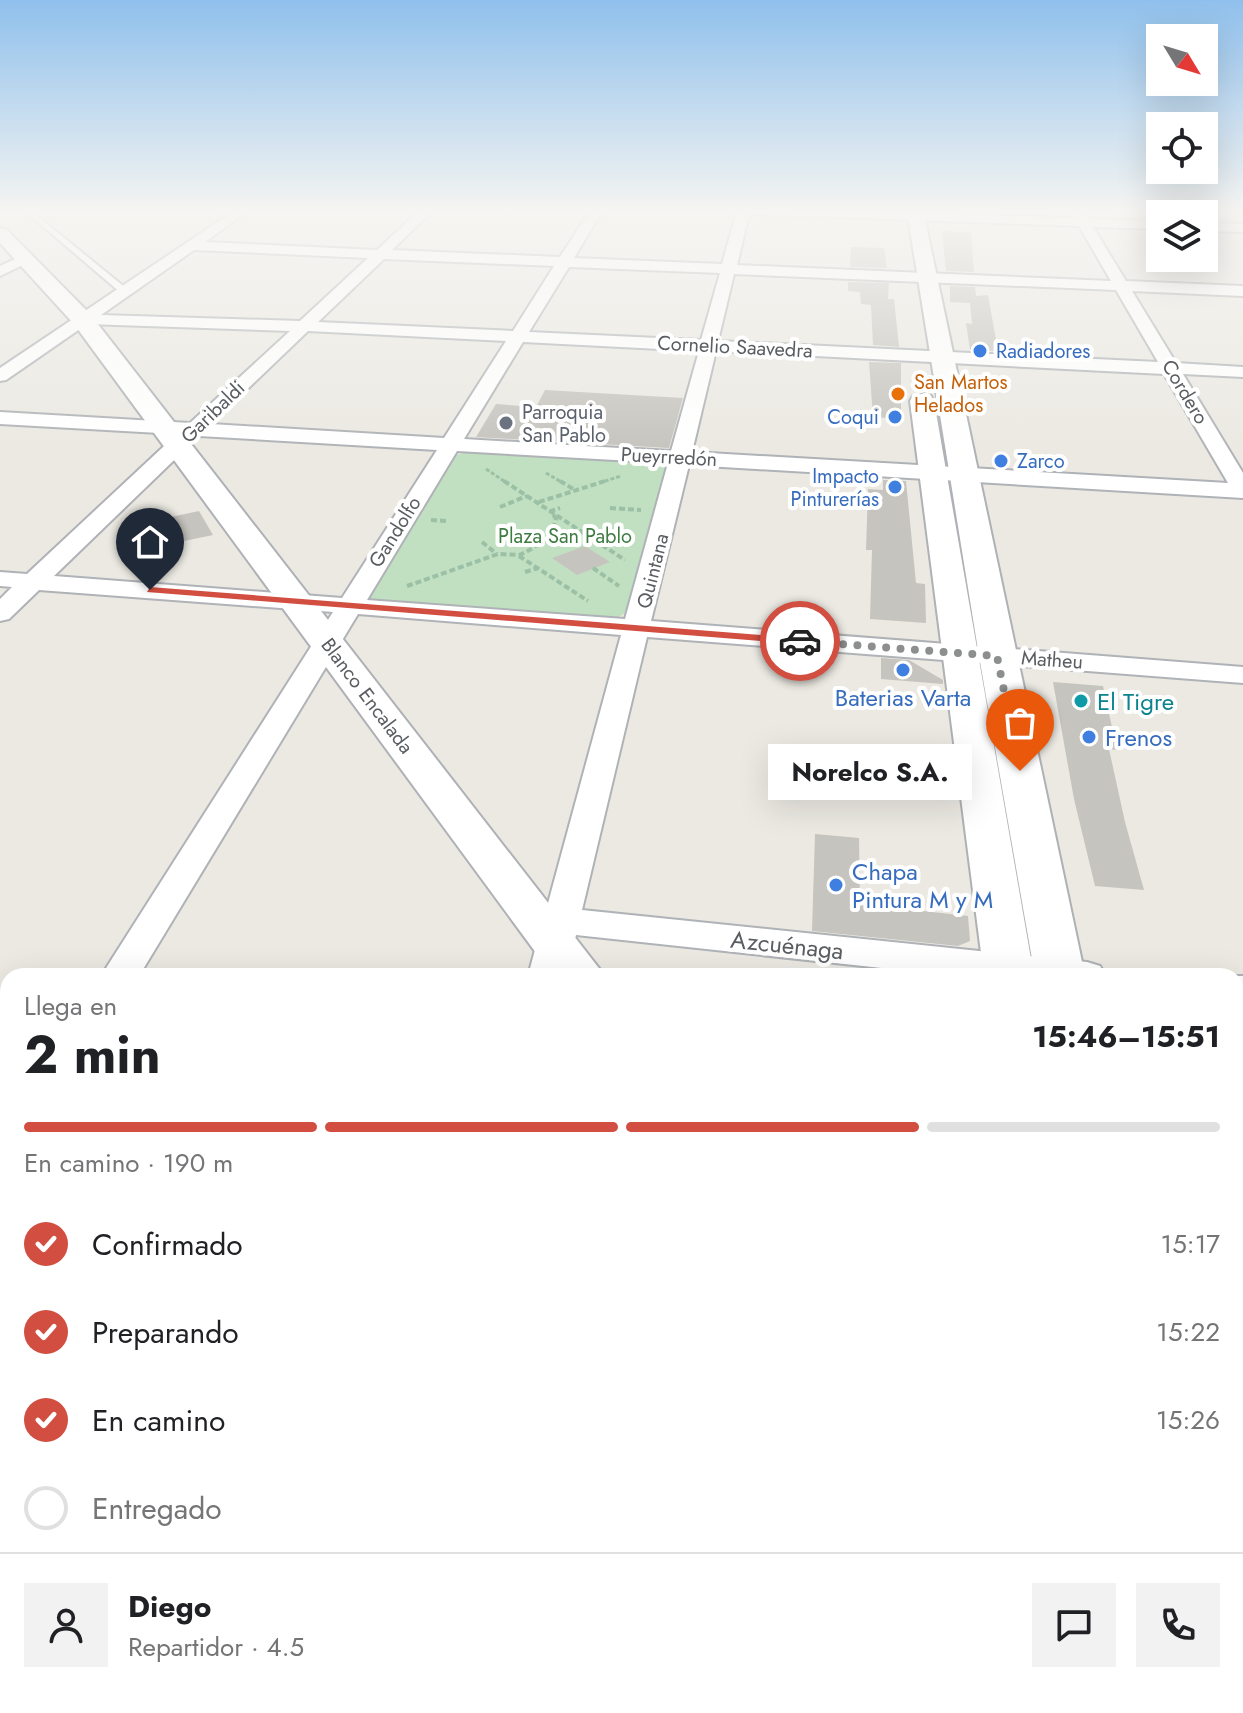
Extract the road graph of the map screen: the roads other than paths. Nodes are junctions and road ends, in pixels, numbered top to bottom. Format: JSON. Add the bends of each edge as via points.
{"nodes":[{"id":1,"x":46,"y":291,"type":"edge"},
{"id":2,"x":124,"y":291,"type":"edge"},
{"id":3,"x":340,"y":291,"type":"edge"},
{"id":4,"x":545,"y":291,"type":"edge"},
{"id":5,"x":724,"y":291,"type":"edge"},
{"id":6,"x":918,"y":291,"type":"edge"},
{"id":7,"x":1125,"y":291,"type":"edge"},
{"id":8,"x":82,"y":319,"type":"junction"},
{"id":9,"x":303,"y":326,"type":"junction"},
{"id":10,"x":518,"y":337,"type":"junction"},
{"id":11,"x":710,"y":346,"type":"junction"},
{"id":12,"x":930,"y":357,"type":"junction"},
{"id":13,"x":0,"y":361,"type":"edge"},
{"id":14,"x":20,"y":362,"type":"junction"},
{"id":15,"x":1171,"y":369,"type":"junction"},
{"id":16,"x":1243,"y":372,"type":"edge"},
{"id":17,"x":0,"y":376,"type":"edge"},
{"id":18,"x":0,"y":418,"type":"edge"},
{"id":19,"x":180,"y":434,"type":"junction"},
{"id":20,"x":448,"y":445,"type":"junction"},
{"id":21,"x":682,"y":457,"type":"junction"},
{"id":22,"x":948,"y":473,"type":"junction"},
{"id":23,"x":1243,"y":491,"type":"edge"},
{"id":24,"x":0,"y":579,"type":"edge"},
{"id":25,"x":34,"y":581,"type":"junction"},
{"id":26,"x":296,"y":601,"type":"junction"},
{"id":27,"x":349,"y":606,"type":"junction"},
{"id":28,"x":0,"y":613,"type":"edge"},
{"id":29,"x":632,"y":628,"type":"junction"},
{"id":30,"x":328,"y":644,"type":"junction"},
{"id":31,"x":960,"y":654,"type":"junction"},
{"id":32,"x":997,"y":656,"type":"junction"},
{"id":33,"x":1243,"y":675,"type":"edge"},
{"id":34,"x":556,"y":947,"type":"edge"},
{"id":35,"x":125,"y":968,"type":"edge"},
{"id":36,"x":937,"y":968,"type":"edge"},
{"id":37,"x":1008,"y":968,"type":"edge"},
{"id":38,"x":1067,"y":968,"type":"edge"}],
"edges":[{"from":1,"to":8,"type":"main road","name":"Blanco Encalada"},
{"from":2,"to":8,"type":"street"},
{"from":3,"to":9,"type":"street","name":"Garibaldi"},
{"from":4,"to":10,"type":"street","name":"Gandolfo"},
{"from":5,"to":11,"type":"street","name":"Quintana"},
{"from":6,"to":12,"type":"main road"},
{"from":7,"to":15,"type":"street","name":"Cordero"},
{"from":8,"to":9,"type":"street","name":"Cornelio Saavedra"},
{"from":8,"to":14,"type":"street"},
{"from":8,"to":19,"type":"main road","name":"Blanco Encalada"},
{"from":9,"to":10,"type":"street","name":"Cornelio Saavedra"},
{"from":9,"to":19,"type":"street","name":"Garibaldi"},
{"from":10,"to":11,"type":"street","name":"Cornelio Saavedra"},
{"from":10,"to":20,"type":"street","name":"Gandolfo"},
{"from":11,"to":12,"type":"street","name":"Cornelio Saavedra"},
{"from":11,"to":21,"type":"street","name":"Quintana"},
{"from":12,"to":15,"type":"street","name":"Cornelio Saavedra"},
{"from":12,"to":22,"type":"main road"},
{"from":13,"to":14,"type":"street"},
{"from":14,"to":17,"type":"street"},
{"from":15,"to":16,"type":"street","name":"Cornelio Saavedra"},
{"from":15,"to":23,"type":"street","name":"Cordero"},
{"from":18,"to":19,"type":"street","name":"Pueyrredón"},
{"from":19,"to":20,"type":"street","name":"Pueyrredón"},
{"from":19,"to":25,"type":"street","name":"Garibaldi"},
{"from":19,"to":26,"type":"main road","name":"Blanco Encalada"},
{"from":20,"to":21,"type":"street","name":"Pueyrredón"},
{"from":20,"to":27,"type":"street","name":"Gandolfo"},
{"from":21,"to":22,"type":"street","name":"Pueyrredón"},
{"from":21,"to":29,"type":"street","name":"Quintana"},
{"from":22,"to":23,"type":"street","name":"Pueyrredón"},
{"from":22,"to":31,"type":"main road"},
{"from":22,"to":32,"type":"main road"},
{"from":24,"to":25,"type":"street","name":"Matheu"},
{"from":25,"to":26,"type":"street","name":"Matheu"},
{"from":25,"to":28,"type":"street","name":"Garibaldi"},
{"from":26,"to":27,"type":"street","name":"Matheu"},
{"from":26,"to":30,"type":"main road","name":"Blanco Encalada"},
{"from":27,"to":29,"type":"street","name":"Matheu"},
{"from":27,"to":30,"type":"street","name":"Gandolfo"},
{"from":29,"to":31,"type":"street","name":"Matheu"},
{"from":29,"to":34,"type":"street","name":"Quintana"},
{"from":30,"to":34,"type":"main road","name":"Blanco Encalada"},
{"from":30,"to":35,"type":"street","name":"Gandolfo"},
{"from":31,"to":32,"type":"street","name":"Matheu"},
{"from":31,"to":37,"type":"main road"},
{"from":32,"to":33,"type":"street","name":"Matheu"},
{"from":32,"to":38,"type":"main road"},
{"from":34,"to":36,"type":"street","name":"Azcuénaga"}]}
